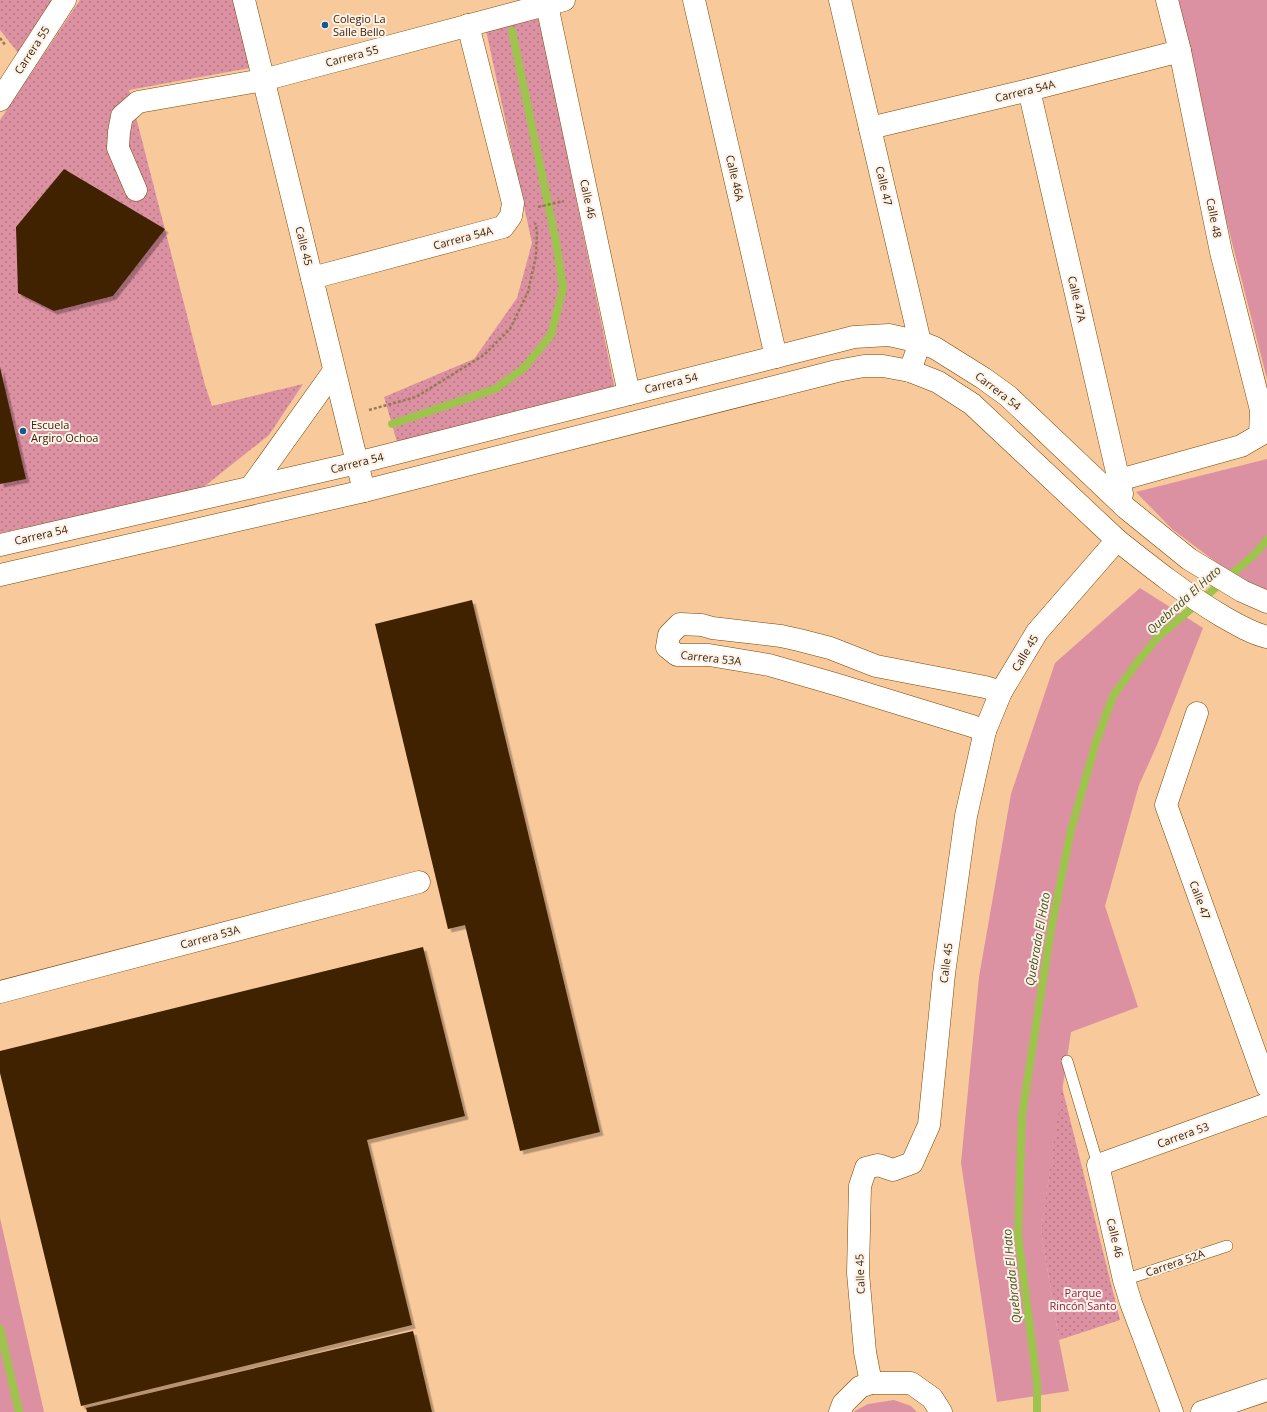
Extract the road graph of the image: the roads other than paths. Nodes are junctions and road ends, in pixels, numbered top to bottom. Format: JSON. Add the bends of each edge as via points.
{"nodes":[{"id":1,"x":65,"y":0,"type":"edge"},
{"id":2,"x":244,"y":0,"type":"edge"},
{"id":3,"x":694,"y":0,"type":"edge"},
{"id":4,"x":840,"y":0,"type":"edge"},
{"id":5,"x":1167,"y":0,"type":"edge"},
{"id":6,"x":555,"y":2,"type":"edge"},
{"id":7,"x":468,"y":26,"type":"junction"},
{"id":8,"x":1180,"y":51,"type":"junction"},
{"id":9,"x":263,"y":80,"type":"junction"},
{"id":10,"x":1029,"y":90,"type":"junction"},
{"id":11,"x":0,"y":100,"type":"edge"},
{"id":12,"x":870,"y":128,"type":"junction"},
{"id":13,"x":136,"y":190,"type":"dead end"},
{"id":14,"x":312,"y":278,"type":"junction"},
{"id":15,"x":920,"y":342,"type":"junction"},
{"id":16,"x":776,"y":357,"type":"junction"},
{"id":17,"x":334,"y":371,"type":"junction"},
{"id":18,"x":910,"y":371,"type":"junction"},
{"id":19,"x":629,"y":394,"type":"junction"},
{"id":20,"x":357,"y":463,"type":"junction"},
{"id":21,"x":1119,"y":480,"type":"junction"},
{"id":22,"x":251,"y":487,"type":"junction"},
{"id":23,"x":364,"y":491,"type":"junction"},
{"id":24,"x":1126,"y":508,"type":"junction"},
{"id":25,"x":1117,"y":540,"type":"junction"},
{"id":26,"x":0,"y":545,"type":"edge"},
{"id":27,"x":0,"y":575,"type":"edge"},
{"id":28,"x":1266,"y":602,"type":"edge"},
{"id":29,"x":1267,"y":637,"type":"edge"},
{"id":30,"x":1001,"y":692,"type":"junction"},
{"id":31,"x":1197,"y":713,"type":"dead end"},
{"id":32,"x":985,"y":731,"type":"junction"},
{"id":33,"x":419,"y":882,"type":"dead end"},
{"id":34,"x":0,"y":992,"type":"edge"},
{"id":35,"x":1068,"y":1061,"type":"dead end"},
{"id":36,"x":1267,"y":1086,"type":"edge"},
{"id":37,"x":1267,"y":1104,"type":"edge"},
{"id":38,"x":1098,"y":1165,"type":"junction"},
{"id":39,"x":1226,"y":1246,"type":"dead end"},
{"id":40,"x":1124,"y":1280,"type":"junction"},
{"id":41,"x":871,"y":1383,"type":"junction"},
{"id":42,"x":1267,"y":1390,"type":"edge"},
{"id":43,"x":840,"y":1412,"type":"edge"},
{"id":44,"x":941,"y":1412,"type":"edge"},
{"id":45,"x":1172,"y":1412,"type":"edge"},
{"id":46,"x":1202,"y":1412,"type":"edge"}],
"edges":[{"from":1,"to":11,"type":"street","name":"Carrera 55"},
{"from":2,"to":9,"type":"street","name":"Calle 45"},
{"from":3,"to":16,"type":"street","name":"Calle 46A"},
{"from":4,"to":12,"type":"street","name":"Calle 47"},
{"from":5,"to":8,"type":"street","name":"Calle 48"},
{"from":6,"to":7,"type":"street","name":"Carrera 55"},
{"from":6,"to":19,"type":"street","name":"Calle 46"},
{"from":7,"to":9,"type":"street","name":"Carrera 55"},
{"from":7,"to":14,"type":"street","name":"Carrera 54A","via":[[513,203],[511,216],[503,227]]},
{"from":8,"to":10,"type":"street","name":"Carrera 54A"},
{"from":8,"to":21,"type":"street","name":"Calle 48","via":[[1221,252],[1261,410],[1260,435],[1241,446]]},
{"from":9,"to":13,"type":"street","name":"Carrera 55","via":[[138,102],[122,116],[118,148]]},
{"from":9,"to":14,"type":"street","name":"Calle 45"},
{"from":10,"to":12,"type":"street","name":"Carrera 54A"},
{"from":10,"to":21,"type":"street","name":"Calle 47A"},
{"from":12,"to":15,"type":"street","name":"Calle 47"},
{"from":14,"to":17,"type":"street","name":"Calle 45"},
{"from":15,"to":16,"type":"street","name":"Carrera 54","via":[[889,335],[854,337]]},
{"from":15,"to":18,"type":"street"},
{"from":15,"to":24,"type":"street","name":"Carrera 54","via":[[935,348],[1008,396]]},
{"from":16,"to":19,"type":"street","name":"Carrera 54"},
{"from":17,"to":20,"type":"street","name":"Calle 45"},
{"from":17,"to":22,"type":"street"},
{"from":18,"to":23,"type":"street","via":[[883,366],[864,366],[837,371]]},
{"from":18,"to":25,"type":"street","via":[[938,382],[972,404]]},
{"from":19,"to":20,"type":"street","name":"Carrera 54"},
{"from":20,"to":22,"type":"street","name":"Carrera 54"},
{"from":20,"to":23,"type":"street","name":"Calle 45"},
{"from":21,"to":24,"type":"street","name":"Calle 47A"},
{"from":22,"to":26,"type":"street","name":"Carrera 54"},
{"from":23,"to":27,"type":"street"},
{"from":24,"to":28,"type":"street","name":"Carrera 54","via":[[1189,559],[1236,588]]},
{"from":25,"to":29,"type":"street","via":[[1212,610]]},
{"from":25,"to":30,"type":"street","name":"Calle 45","via":[[1037,632]]},
{"from":30,"to":32,"type":"street","name":"Calle 45"},
{"from":30,"to":32,"type":"street","name":"Carrera 53A","via":[[876,666],[830,648],[781,636],[680,624],[669,635],[667,647],[677,655],[709,655],[769,665]]},
{"from":31,"to":36,"type":"street","name":"Calle 47","via":[[1166,804]]},
{"from":32,"to":41,"type":"street","name":"Calle 45","via":[[965,824],[944,974],[929,1125],[912,1164],[893,1170],[878,1165],[866,1168],[860,1186],[858,1273],[865,1352]]},
{"from":33,"to":34,"type":"street","name":"Carrera 53A"},
{"from":35,"to":38,"type":"lane","name":"Calle 46"},
{"from":37,"to":38,"type":"street","name":"Carrera 53"},
{"from":38,"to":40,"type":"street","name":"Calle 46"},
{"from":39,"to":40,"type":"lane","name":"Carrera 52A"},
{"from":40,"to":45,"type":"street","name":"Calle 46","via":[[1138,1325]]},
{"from":41,"to":43,"type":"street","via":[[860,1387],[843,1404]]},
{"from":41,"to":44,"type":"street","via":[[911,1383],[932,1398]]},
{"from":42,"to":46,"type":"street"}]}
